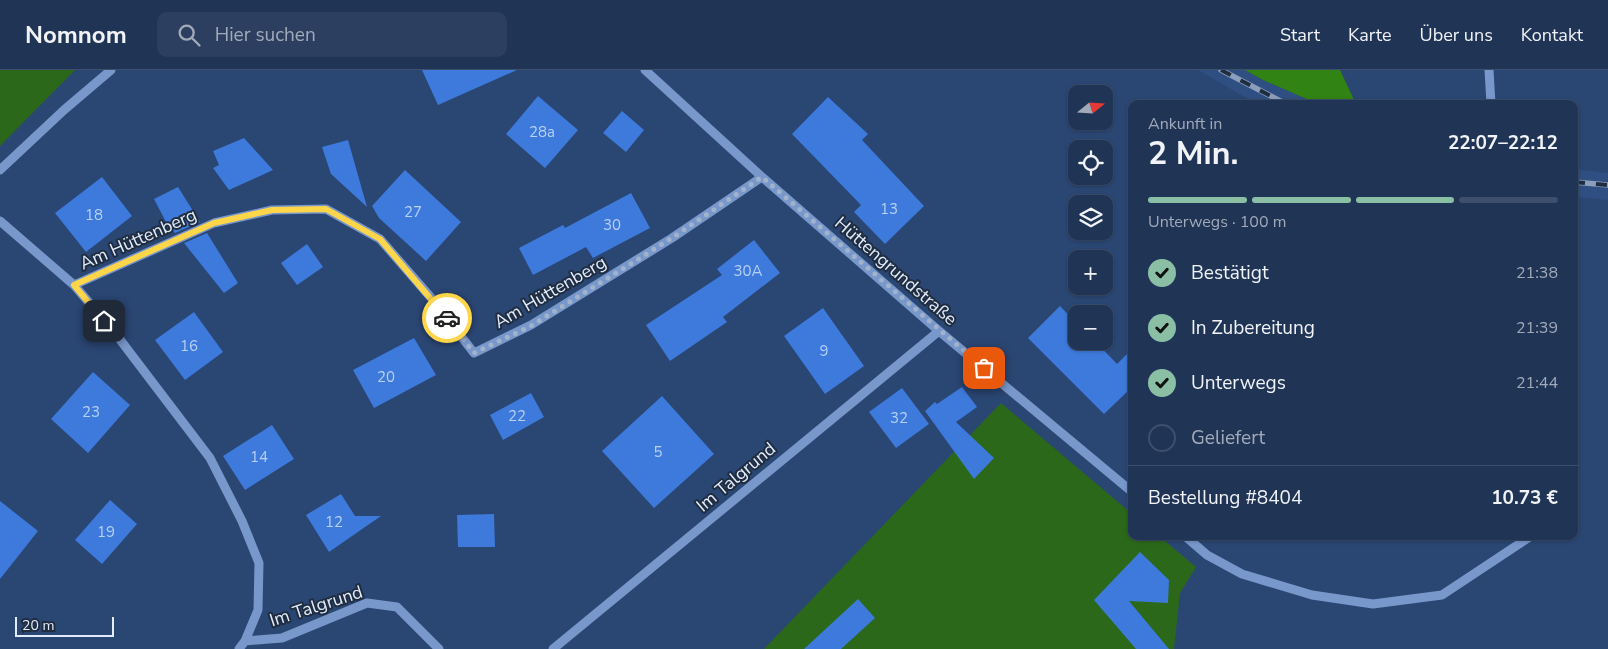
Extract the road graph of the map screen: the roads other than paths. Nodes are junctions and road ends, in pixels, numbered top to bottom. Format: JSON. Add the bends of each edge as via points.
{"nodes":[{"id":1,"x":111,"y":70,"type":"edge"},
{"id":2,"x":644,"y":70,"type":"edge"},
{"id":3,"x":1490,"y":70,"type":"edge"},
{"id":4,"x":1491,"y":100,"type":"edge"},
{"id":5,"x":0,"y":170,"type":"edge"},
{"id":6,"x":762,"y":177,"type":"junction"},
{"id":7,"x":0,"y":221,"type":"edge"},
{"id":8,"x":74,"y":285,"type":"junction"},
{"id":9,"x":939,"y":331,"type":"junction"},
{"id":10,"x":1128,"y":488,"type":"edge"},
{"id":11,"x":1190,"y":540,"type":"edge"},
{"id":12,"x":1525,"y":540,"type":"edge"},
{"id":13,"x":245,"y":641,"type":"junction"},
{"id":14,"x":239,"y":649,"type":"edge"},
{"id":15,"x":439,"y":649,"type":"edge"},
{"id":16,"x":553,"y":649,"type":"edge"}],
"edges":[{"from":1,"to":5,"type":"street"},
{"from":2,"to":6,"type":"street","name":"Hüttengrundstraße"},
{"from":3,"to":4,"type":"street"},
{"from":6,"to":8,"type":"street","name":"Am Hüttenberg","via":[[531,326],[474,353],[380,239],[326,209],[272,210],[214,223]]},
{"from":6,"to":9,"type":"street","name":"Hüttengrundstraße"},
{"from":7,"to":8,"type":"street","name":"Am Hüttenberg"},
{"from":8,"to":13,"type":"street","name":"Am Hüttenberg","via":[[115,333],[210,458],[242,521],[259,563],[258,610]]},
{"from":9,"to":10,"type":"street","name":"Hüttengrundstraße"},
{"from":9,"to":16,"type":"street","name":"Im Talgrund"},
{"from":11,"to":12,"type":"street","via":[[1207,555],[1242,574],[1312,595],[1373,604],[1442,595]]},
{"from":13,"to":14,"type":"street","name":"Am Hüttenberg"},
{"from":13,"to":15,"type":"street","name":"Im Talgrund","via":[[282,638],[367,603],[397,607]]}]}
